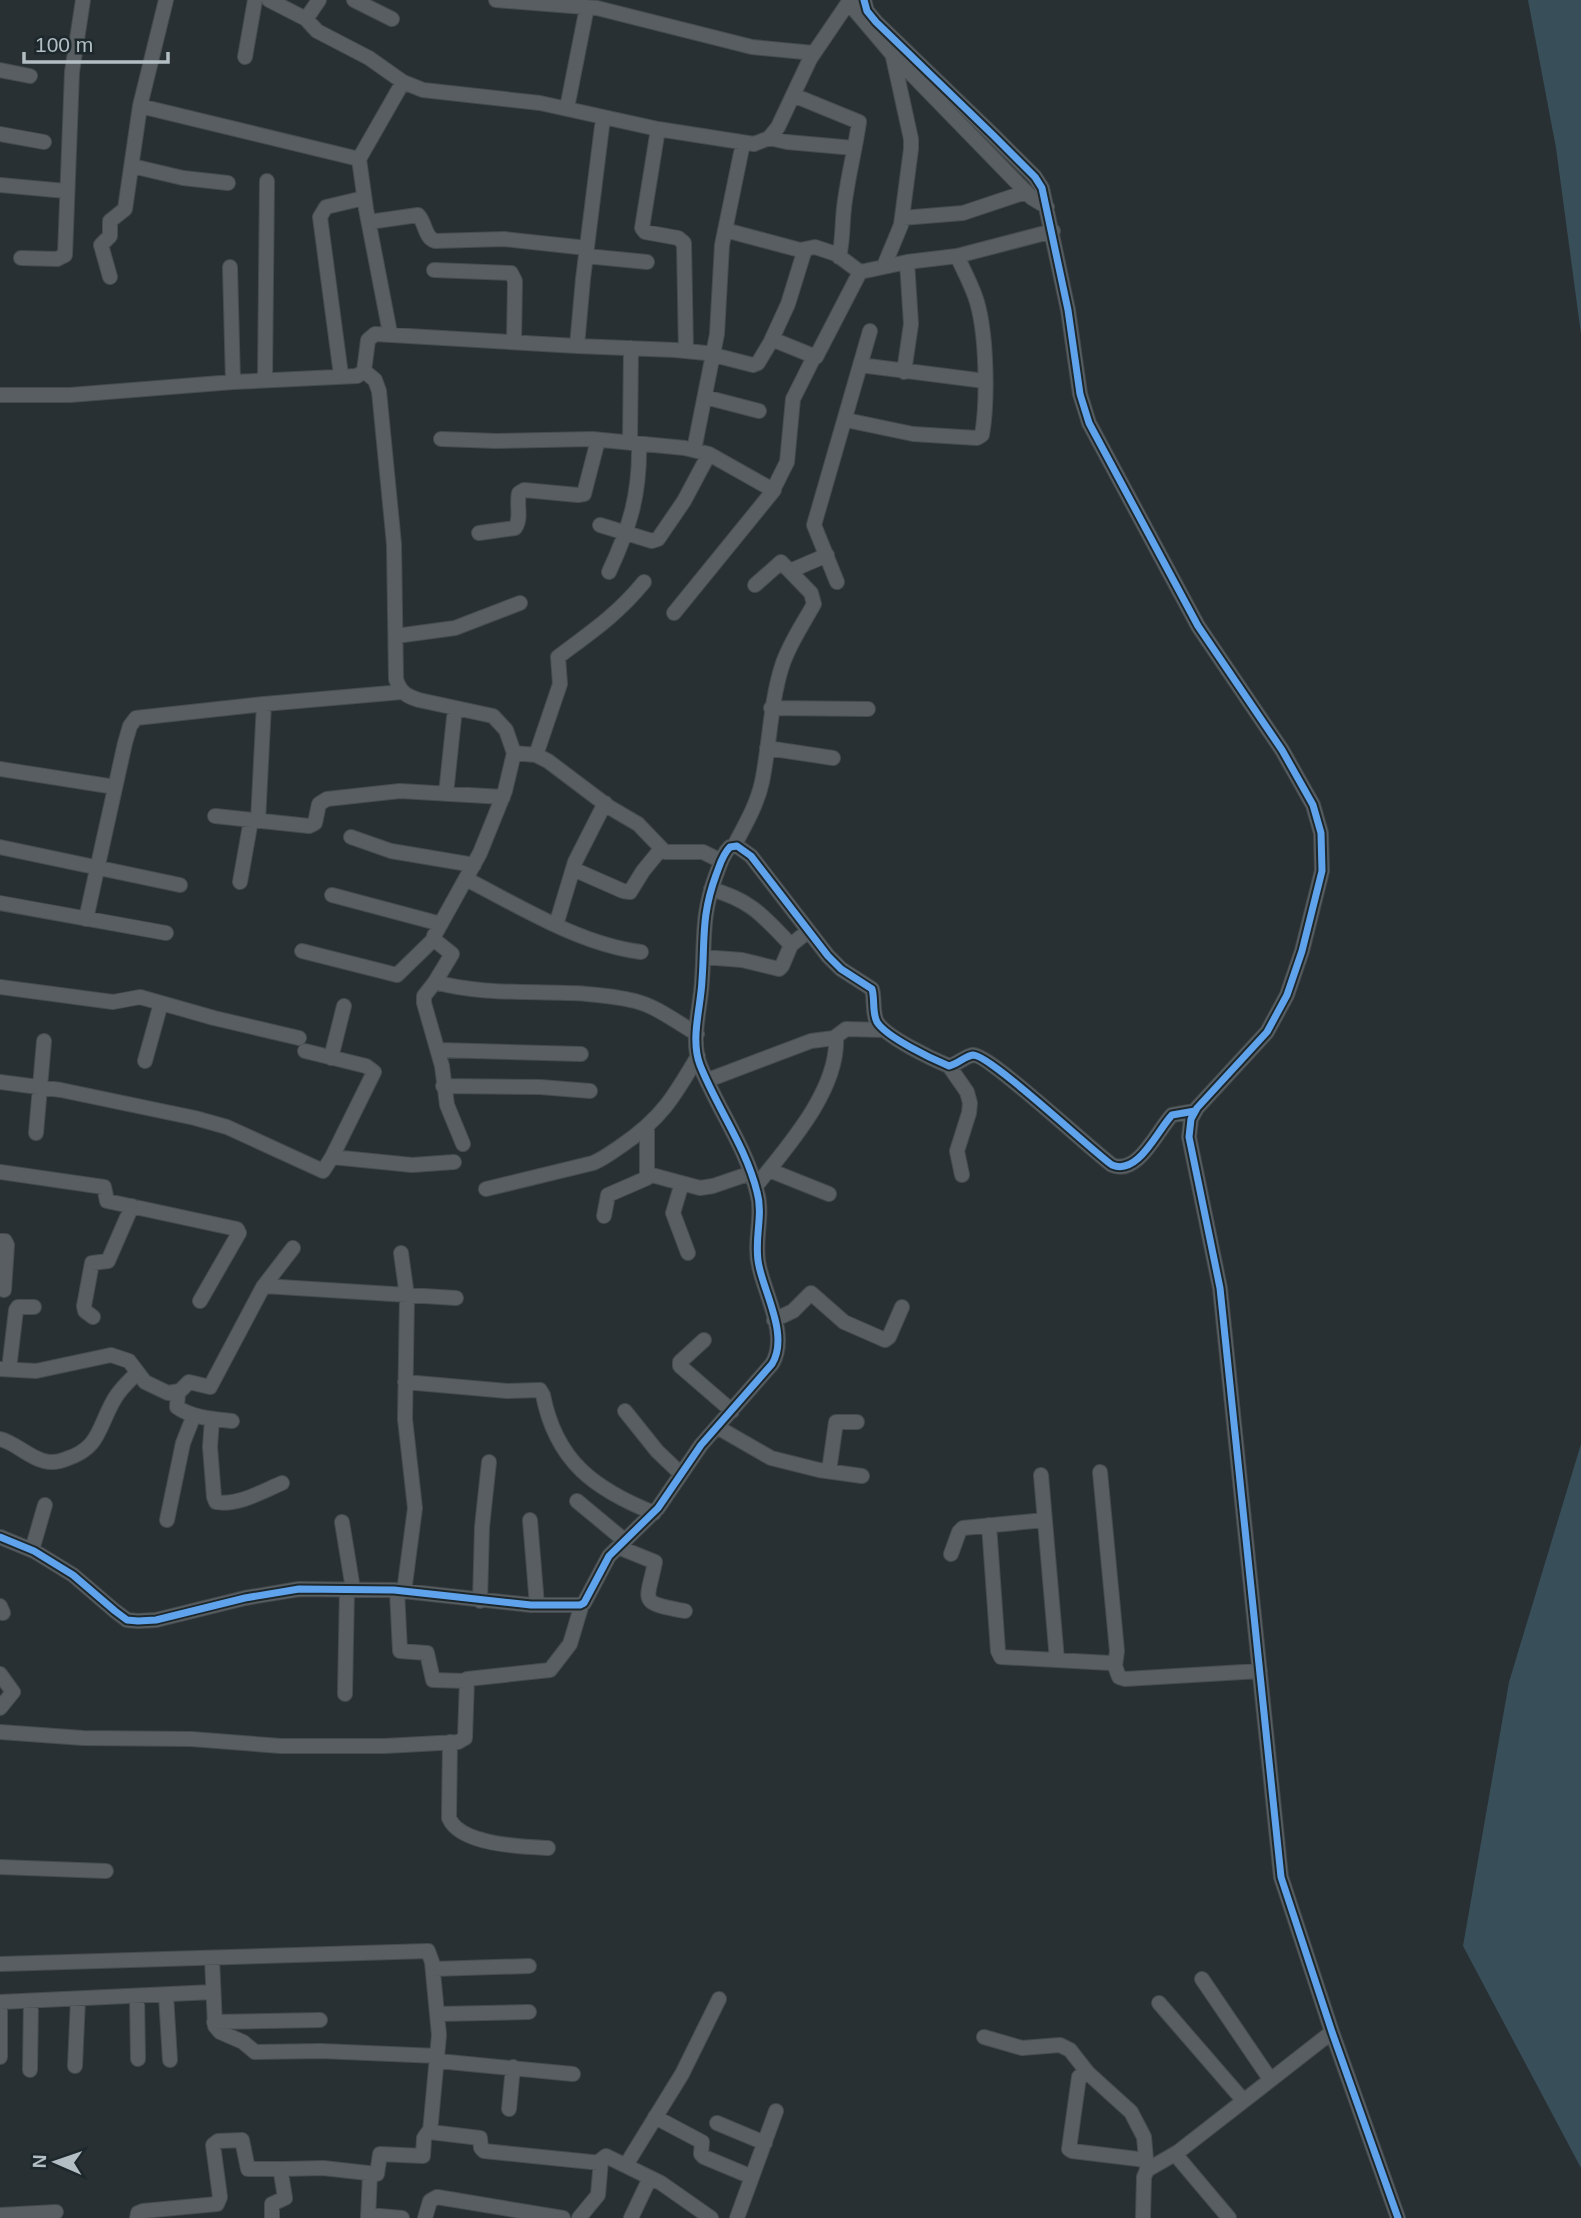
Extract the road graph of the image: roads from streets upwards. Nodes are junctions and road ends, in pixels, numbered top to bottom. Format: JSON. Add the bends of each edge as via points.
{"nodes":[{"id":1,"x":83,"y":0,"type":"edge"},
{"id":2,"x":166,"y":0,"type":"edge"},
{"id":3,"x":255,"y":0,"type":"edge"},
{"id":4,"x":269,"y":0,"type":"edge"},
{"id":5,"x":319,"y":0,"type":"edge"},
{"id":6,"x":354,"y":0,"type":"edge"},
{"id":7,"x":496,"y":0,"type":"edge"},
{"id":8,"x":850,"y":0,"type":"edge"},
{"id":9,"x":864,"y":0,"type":"edge"},
{"id":10,"x":587,"y":7,"type":"junction"},
{"id":11,"x":306,"y":19,"type":"junction"},
{"id":12,"x":392,"y":19,"type":"dead end"},
{"id":13,"x":814,"y":53,"type":"junction"},
{"id":14,"x":892,"y":54,"type":"junction"},
{"id":15,"x":245,"y":57,"type":"dead end"},
{"id":16,"x":0,"y":70,"type":"edge"},
{"id":17,"x":30,"y":76,"type":"dead end"},
{"id":18,"x":402,"y":82,"type":"junction"},
{"id":19,"x":793,"y":95,"type":"junction"},
{"id":20,"x":140,"y":106,"type":"junction"},
{"id":21,"x":566,"y":108,"type":"junction"},
{"id":22,"x":603,"y":118,"type":"junction"},
{"id":23,"x":658,"y":129,"type":"junction"},
{"id":24,"x":0,"y":134,"type":"edge"},
{"id":25,"x":769,"y":138,"type":"junction"},
{"id":26,"x":44,"y":142,"type":"dead end"},
{"id":27,"x":743,"y":143,"type":"junction"},
{"id":28,"x":854,"y":148,"type":"junction"},
{"id":29,"x":359,"y":159,"type":"junction"},
{"id":30,"x":132,"y":166,"type":"junction"},
{"id":31,"x":267,"y":181,"type":"dead end"},
{"id":32,"x":228,"y":183,"type":"dead end"},
{"id":33,"x":0,"y":185,"type":"edge"},
{"id":34,"x":66,"y":191,"type":"junction"},
{"id":35,"x":1026,"y":192,"type":"junction"},
{"id":36,"x":364,"y":198,"type":"junction"},
{"id":37,"x":1047,"y":207,"type":"junction"},
{"id":38,"x":902,"y":218,"type":"junction"},
{"id":39,"x":369,"y":222,"type":"junction"},
{"id":40,"x":725,"y":230,"type":"junction"},
{"id":41,"x":1053,"y":231,"type":"junction"},
{"id":42,"x":806,"y":249,"type":"junction"},
{"id":43,"x":587,"y":252,"type":"junction"},
{"id":44,"x":957,"y":256,"type":"junction"},
{"id":45,"x":839,"y":257,"type":"junction"},
{"id":46,"x":21,"y":258,"type":"dead end"},
{"id":47,"x":647,"y":262,"type":"dead end"},
{"id":48,"x":907,"y":262,"type":"junction"},
{"id":49,"x":230,"y":267,"type":"dead end"},
{"id":50,"x":884,"y":267,"type":"junction"},
{"id":51,"x":434,"y":270,"type":"dead end"},
{"id":52,"x":860,"y":272,"type":"junction"},
{"id":53,"x":110,"y":277,"type":"dead end"},
{"id":54,"x":870,"y":331,"type":"dead end"},
{"id":55,"x":390,"y":333,"type":"junction"},
{"id":56,"x":514,"y":341,"type":"junction"},
{"id":57,"x":771,"y":341,"type":"junction"},
{"id":58,"x":577,"y":346,"type":"junction"},
{"id":59,"x":631,"y":348,"type":"junction"},
{"id":60,"x":687,"y":351,"type":"junction"},
{"id":61,"x":713,"y":355,"type":"junction"},
{"id":62,"x":814,"y":357,"type":"junction"},
{"id":63,"x":860,"y":365,"type":"junction"},
{"id":64,"x":364,"y":370,"type":"junction"},
{"id":65,"x":904,"y":372,"type":"junction"},
{"id":66,"x":341,"y":375,"type":"junction"},
{"id":67,"x":265,"y":380,"type":"junction"},
{"id":68,"x":985,"y":381,"type":"junction"},
{"id":69,"x":233,"y":382,"type":"junction"},
{"id":70,"x":0,"y":396,"type":"edge"},
{"id":71,"x":705,"y":397,"type":"junction"},
{"id":72,"x":759,"y":411,"type":"dead end"},
{"id":73,"x":846,"y":420,"type":"junction"},
{"id":74,"x":440,"y":439,"type":"dead end"},
{"id":75,"x":598,"y":440,"type":"junction"},
{"id":76,"x":635,"y":443,"type":"junction"},
{"id":77,"x":694,"y":450,"type":"junction"},
{"id":78,"x":709,"y":454,"type":"junction"},
{"id":79,"x":774,"y":490,"type":"junction"},
{"id":80,"x":600,"y":525,"type":"dead end"},
{"id":81,"x":479,"y":533,"type":"dead end"},
{"id":82,"x":627,"y":533,"type":"junction"},
{"id":83,"x":827,"y":555,"type":"junction"},
{"id":84,"x":790,"y":571,"type":"junction"},
{"id":85,"x":609,"y":572,"type":"dead end"},
{"id":86,"x":645,"y":582,"type":"dead end"},
{"id":87,"x":837,"y":582,"type":"dead end"},
{"id":88,"x":755,"y":585,"type":"dead end"},
{"id":89,"x":520,"y":603,"type":"dead end"},
{"id":90,"x":674,"y":613,"type":"dead end"},
{"id":91,"x":396,"y":636,"type":"junction"},
{"id":92,"x":402,"y":692,"type":"junction"},
{"id":93,"x":264,"y":704,"type":"junction"},
{"id":94,"x":455,"y":708,"type":"junction"},
{"id":95,"x":771,"y":708,"type":"junction"},
{"id":96,"x":868,"y":709,"type":"dead end"},
{"id":97,"x":767,"y":748,"type":"junction"},
{"id":98,"x":514,"y":753,"type":"junction"},
{"id":99,"x":536,"y":755,"type":"junction"},
{"id":100,"x":833,"y":758,"type":"dead end"},
{"id":101,"x":0,"y":769,"type":"edge"},
{"id":102,"x":115,"y":787,"type":"junction"},
{"id":103,"x":446,"y":794,"type":"junction"},
{"id":104,"x":502,"y":797,"type":"junction"},
{"id":105,"x":605,"y":803,"type":"junction"},
{"id":106,"x":215,"y":816,"type":"dead end"},
{"id":107,"x":254,"y":820,"type":"junction"},
{"id":108,"x":351,"y":838,"type":"dead end"},
{"id":109,"x":734,"y":846,"type":"junction"},
{"id":110,"x":0,"y":847,"type":"edge"},
{"id":111,"x":661,"y":849,"type":"junction"},
{"id":112,"x":721,"y":861,"type":"junction"},
{"id":113,"x":474,"y":864,"type":"junction"},
{"id":114,"x":97,"y":866,"type":"junction"},
{"id":115,"x":573,"y":869,"type":"junction"},
{"id":116,"x":466,"y":880,"type":"junction"},
{"id":117,"x":240,"y":882,"type":"dead end"},
{"id":118,"x":180,"y":884,"type":"dead end"},
{"id":119,"x":711,"y":889,"type":"junction"},
{"id":120,"x":331,"y":895,"type":"dead end"},
{"id":121,"x":0,"y":903,"type":"edge"},
{"id":122,"x":86,"y":919,"type":"junction"},
{"id":123,"x":441,"y":924,"type":"junction"},
{"id":124,"x":556,"y":925,"type":"junction"},
{"id":125,"x":807,"y":932,"type":"junction"},
{"id":126,"x":166,"y":933,"type":"dead end"},
{"id":127,"x":434,"y":939,"type":"junction"},
{"id":128,"x":791,"y":944,"type":"junction"},
{"id":129,"x":302,"y":951,"type":"dead end"},
{"id":130,"x":641,"y":952,"type":"dead end"},
{"id":131,"x":703,"y":957,"type":"junction"},
{"id":132,"x":435,"y":982,"type":"junction"},
{"id":133,"x":0,"y":987,"type":"edge"},
{"id":134,"x":161,"y":1003,"type":"junction"},
{"id":135,"x":344,"y":1006,"type":"dead end"},
{"id":136,"x":884,"y":1030,"type":"junction"},
{"id":137,"x":697,"y":1034,"type":"junction"},
{"id":138,"x":836,"y":1037,"type":"junction"},
{"id":139,"x":44,"y":1041,"type":"dead end"},
{"id":140,"x":439,"y":1049,"type":"junction"},
{"id":141,"x":581,"y":1054,"type":"dead end"},
{"id":142,"x":698,"y":1056,"type":"junction"},
{"id":143,"x":331,"y":1058,"type":"junction"},
{"id":144,"x":145,"y":1061,"type":"dead end"},
{"id":145,"x":949,"y":1066,"type":"junction"},
{"id":146,"x":708,"y":1080,"type":"junction"},
{"id":147,"x":0,"y":1082,"type":"edge"},
{"id":148,"x":443,"y":1086,"type":"junction"},
{"id":149,"x":42,"y":1087,"type":"junction"},
{"id":150,"x":590,"y":1091,"type":"dead end"},
{"id":151,"x":1195,"y":1111,"type":"junction"},
{"id":152,"x":647,"y":1127,"type":"junction"},
{"id":153,"x":36,"y":1133,"type":"dead end"},
{"id":154,"x":463,"y":1144,"type":"dead end"},
{"id":155,"x":332,"y":1157,"type":"junction"},
{"id":156,"x":454,"y":1162,"type":"dead end"},
{"id":157,"x":769,"y":1170,"type":"junction"},
{"id":158,"x":0,"y":1172,"type":"edge"},
{"id":159,"x":648,"y":1174,"type":"junction"},
{"id":160,"x":962,"y":1175,"type":"dead end"},
{"id":161,"x":753,"y":1180,"type":"junction"},
{"id":162,"x":682,"y":1183,"type":"junction"},
{"id":163,"x":486,"y":1189,"type":"dead end"},
{"id":164,"x":830,"y":1194,"type":"dead end"},
{"id":165,"x":132,"y":1206,"type":"junction"},
{"id":166,"x":604,"y":1216,"type":"dead end"},
{"id":167,"x":0,"y":1241,"type":"edge"},
{"id":168,"x":293,"y":1248,"type":"dead end"},
{"id":169,"x":688,"y":1252,"type":"dead end"},
{"id":170,"x":401,"y":1253,"type":"dead end"},
{"id":171,"x":264,"y":1286,"type":"junction"},
{"id":172,"x":4,"y":1290,"type":"dead end"},
{"id":173,"x":407,"y":1296,"type":"junction"},
{"id":174,"x":456,"y":1298,"type":"dead end"},
{"id":175,"x":200,"y":1301,"type":"dead end"},
{"id":176,"x":34,"y":1307,"type":"dead end"},
{"id":177,"x":902,"y":1307,"type":"dead end"},
{"id":178,"x":93,"y":1317,"type":"dead end"},
{"id":179,"x":774,"y":1320,"type":"junction"},
{"id":180,"x":704,"y":1340,"type":"dead end"},
{"id":181,"x":5,"y":1369,"type":"edge"},
{"id":182,"x":137,"y":1373,"type":"junction"},
{"id":183,"x":405,"y":1382,"type":"junction"},
{"id":184,"x":178,"y":1392,"type":"junction"},
{"id":185,"x":625,"y":1411,"type":"dead end"},
{"id":186,"x":732,"y":1411,"type":"junction"},
{"id":187,"x":194,"y":1415,"type":"junction"},
{"id":188,"x":212,"y":1419,"type":"junction"},
{"id":189,"x":232,"y":1421,"type":"dead end"},
{"id":190,"x":857,"y":1422,"type":"dead end"},
{"id":191,"x":717,"y":1427,"type":"junction"},
{"id":192,"x":0,"y":1438,"type":"edge"},
{"id":193,"x":489,"y":1462,"type":"dead end"},
{"id":194,"x":829,"y":1471,"type":"junction"},
{"id":195,"x":1100,"y":1472,"type":"dead end"},
{"id":196,"x":681,"y":1474,"type":"junction"},
{"id":197,"x":1041,"y":1475,"type":"dead end"},
{"id":198,"x":862,"y":1476,"type":"dead end"},
{"id":199,"x":282,"y":1483,"type":"dead end"},
{"id":200,"x":577,"y":1501,"type":"dead end"},
{"id":201,"x":45,"y":1505,"type":"dead end"},
{"id":202,"x":654,"y":1513,"type":"junction"},
{"id":203,"x":167,"y":1520,"type":"dead end"},
{"id":204,"x":530,"y":1520,"type":"dead end"},
{"id":205,"x":1045,"y":1520,"type":"junction"},
{"id":206,"x":342,"y":1522,"type":"dead end"},
{"id":207,"x":989,"y":1525,"type":"junction"},
{"id":208,"x":0,"y":1537,"type":"edge"},
{"id":209,"x":621,"y":1544,"type":"junction"},
{"id":210,"x":32,"y":1550,"type":"junction"},
{"id":211,"x":951,"y":1554,"type":"dead end"},
{"id":212,"x":350,"y":1589,"type":"junction"},
{"id":213,"x":401,"y":1591,"type":"junction"},
{"id":214,"x":480,"y":1601,"type":"junction"},
{"id":215,"x":582,"y":1604,"type":"junction"},
{"id":216,"x":537,"y":1605,"type":"junction"},
{"id":217,"x":685,"y":1611,"type":"dead end"},
{"id":218,"x":1058,"y":1660,"type":"junction"},
{"id":219,"x":1115,"y":1666,"type":"junction"},
{"id":220,"x":1260,"y":1671,"type":"junction"},
{"id":221,"x":0,"y":1675,"type":"edge"},
{"id":222,"x":466,"y":1681,"type":"junction"},
{"id":223,"x":345,"y":1694,"type":"dead end"},
{"id":224,"x":0,"y":1708,"type":"edge"},
{"id":225,"x":0,"y":1716,"type":"edge"},
{"id":226,"x":0,"y":1724,"type":"edge"},
{"id":227,"x":0,"y":1732,"type":"edge"},
{"id":228,"x":450,"y":1742,"type":"junction"},
{"id":229,"x":548,"y":1848,"type":"dead end"},
{"id":230,"x":0,"y":1867,"type":"edge"},
{"id":231,"x":106,"y":1871,"type":"dead end"},
{"id":232,"x":212,"y":1958,"type":"junction"},
{"id":233,"x":0,"y":1964,"type":"edge"},
{"id":234,"x":529,"y":1966,"type":"dead end"},
{"id":235,"x":433,"y":1969,"type":"junction"},
{"id":236,"x":1202,"y":1979,"type":"dead end"},
{"id":237,"x":213,"y":1992,"type":"junction"},
{"id":238,"x":166,"y":1995,"type":"junction"},
{"id":239,"x":137,"y":1996,"type":"junction"},
{"id":240,"x":78,"y":1999,"type":"junction"},
{"id":241,"x":719,"y":1999,"type":"dead end"},
{"id":242,"x":31,"y":2002,"type":"junction"},
{"id":243,"x":0,"y":2003,"type":"edge"},
{"id":244,"x":1159,"y":2003,"type":"dead end"},
{"id":245,"x":529,"y":2012,"type":"dead end"},
{"id":246,"x":438,"y":2014,"type":"junction"},
{"id":247,"x":320,"y":2020,"type":"dead end"},
{"id":248,"x":214,"y":2022,"type":"junction"},
{"id":249,"x":1332,"y":2032,"type":"junction"},
{"id":250,"x":984,"y":2037,"type":"dead end"},
{"id":251,"x":0,"y":2057,"type":"edge"},
{"id":252,"x":438,"y":2058,"type":"junction"},
{"id":253,"x":138,"y":2059,"type":"dead end"},
{"id":254,"x":170,"y":2060,"type":"dead end"},
{"id":255,"x":75,"y":2066,"type":"dead end"},
{"id":256,"x":513,"y":2067,"type":"junction"},
{"id":257,"x":30,"y":2070,"type":"dead end"},
{"id":258,"x":1088,"y":2073,"type":"junction"},
{"id":259,"x":573,"y":2074,"type":"dead end"},
{"id":260,"x":1270,"y":2079,"type":"junction"},
{"id":261,"x":1243,"y":2100,"type":"junction"},
{"id":262,"x":509,"y":2109,"type":"dead end"},
{"id":263,"x":776,"y":2111,"type":"dead end"},
{"id":264,"x":655,"y":2117,"type":"junction"},
{"id":265,"x":717,"y":2123,"type":"dead end"},
{"id":266,"x":429,"y":2131,"type":"junction"},
{"id":267,"x":765,"y":2143,"type":"junction"},
{"id":268,"x":1175,"y":2154,"type":"junction"},
{"id":269,"x":601,"y":2163,"type":"junction"},
{"id":270,"x":626,"y":2165,"type":"junction"},
{"id":271,"x":1146,"y":2165,"type":"junction"},
{"id":272,"x":283,"y":2169,"type":"junction"},
{"id":273,"x":370,"y":2174,"type":"junction"},
{"id":274,"x":752,"y":2177,"type":"junction"},
{"id":275,"x":650,"y":2178,"type":"junction"},
{"id":276,"x":497,"y":2212,"type":"edge"},
{"id":277,"x":55,"y":2213,"type":"dead end"},
{"id":278,"x":0,"y":2215,"type":"edge"},
{"id":279,"x":368,"y":2217,"type":"edge"},
{"id":280,"x":137,"y":2218,"type":"edge"},
{"id":281,"x":272,"y":2218,"type":"edge"},
{"id":282,"x":396,"y":2218,"type":"edge"},
{"id":283,"x":402,"y":2218,"type":"edge"},
{"id":284,"x":425,"y":2218,"type":"edge"},
{"id":285,"x":563,"y":2218,"type":"edge"},
{"id":286,"x":579,"y":2218,"type":"edge"},
{"id":287,"x":631,"y":2218,"type":"edge"},
{"id":288,"x":711,"y":2218,"type":"edge"},
{"id":289,"x":737,"y":2218,"type":"edge"},
{"id":290,"x":1143,"y":2218,"type":"edge"},
{"id":291,"x":1229,"y":2218,"type":"edge"},
{"id":292,"x":1398,"y":2218,"type":"edge"}],
"edges":[{"from":1,"to":34,"type":"street","via":[[72,72]]},
{"from":2,"to":20,"type":"street"},
{"from":3,"to":15,"type":"street"},
{"from":4,"to":11,"type":"street"},
{"from":5,"to":11,"type":"street"},
{"from":6,"to":12,"type":"street"},
{"from":7,"to":10,"type":"street"},
{"from":8,"to":13,"type":"street"},
{"from":8,"to":14,"type":"street"},
{"from":9,"to":37,"type":"street","via":[[876,22],[1035,177]]},
{"from":10,"to":13,"type":"street","via":[[752,47]]},
{"from":10,"to":21,"type":"street"},
{"from":11,"to":18,"type":"street","via":[[317,31],[369,58]]},
{"from":13,"to":19,"type":"street"},
{"from":14,"to":35,"type":"street"},
{"from":14,"to":38,"type":"street","via":[[911,139]]},
{"from":16,"to":17,"type":"street"},
{"from":18,"to":21,"type":"street","via":[[430,92]]},
{"from":18,"to":29,"type":"street"},
{"from":19,"to":25,"type":"street"},
{"from":19,"to":28,"type":"street","via":[[859,122]]},
{"from":20,"to":29,"type":"street"},
{"from":20,"to":30,"type":"street"},
{"from":21,"to":22,"type":"street"},
{"from":22,"to":23,"type":"street"},
{"from":22,"to":43,"type":"street"},
{"from":23,"to":27,"type":"street"},
{"from":23,"to":60,"type":"street","via":[[642,228],[684,243]]},
{"from":24,"to":26,"type":"street"},
{"from":25,"to":27,"type":"street"},
{"from":25,"to":28,"type":"street"},
{"from":27,"to":40,"type":"street"},
{"from":28,"to":45,"type":"street"},
{"from":29,"to":36,"type":"street"},
{"from":30,"to":32,"type":"street"},
{"from":30,"to":53,"type":"street","via":[[125,209],[110,222],[110,236],[100,247]]},
{"from":31,"to":67,"type":"street"},
{"from":33,"to":34,"type":"street"},
{"from":34,"to":46,"type":"street","via":[[65,255]]},
{"from":35,"to":37,"type":"street"},
{"from":35,"to":38,"type":"street","via":[[963,213]]},
{"from":36,"to":39,"type":"street"},
{"from":36,"to":66,"type":"street","via":[[326,207],[320,217]]},
{"from":37,"to":41,"type":"street"},
{"from":38,"to":50,"type":"street"},
{"from":39,"to":43,"type":"street","via":[[418,215],[427,236],[435,241],[504,239]]},
{"from":39,"to":55,"type":"street"},
{"from":40,"to":42,"type":"street"},
{"from":40,"to":61,"type":"street"},
{"from":41,"to":44,"type":"street"},
{"from":41,"to":151,"type":"street","via":[[1080,394],[1100,449],[1198,626],[1282,750],[1313,805],[1321,833],[1322,871],[1278,1016]]},
{"from":42,"to":45,"type":"street","via":[[815,247]]},
{"from":42,"to":57,"type":"street"},
{"from":43,"to":47,"type":"street"},
{"from":43,"to":58,"type":"street"},
{"from":44,"to":48,"type":"street"},
{"from":44,"to":68,"type":"street","via":[[981,317]]},
{"from":45,"to":52,"type":"street"},
{"from":48,"to":50,"type":"street"},
{"from":48,"to":65,"type":"street","via":[[911,324]]},
{"from":49,"to":69,"type":"street"},
{"from":50,"to":52,"type":"street"},
{"from":51,"to":56,"type":"street","via":[[511,273],[515,281]]},
{"from":52,"to":62,"type":"street"},
{"from":54,"to":63,"type":"street"},
{"from":55,"to":56,"type":"street"},
{"from":55,"to":64,"type":"street","via":[[375,334],[368,340]]},
{"from":56,"to":58,"type":"street"},
{"from":57,"to":61,"type":"street","via":[[757,365]]},
{"from":57,"to":62,"type":"street"},
{"from":58,"to":59,"type":"street"},
{"from":59,"to":60,"type":"street"},
{"from":59,"to":76,"type":"street"},
{"from":60,"to":61,"type":"street"},
{"from":61,"to":71,"type":"street"},
{"from":62,"to":79,"type":"street","via":[[793,399],[787,462]]},
{"from":63,"to":65,"type":"street"},
{"from":63,"to":73,"type":"street"},
{"from":64,"to":66,"type":"street","via":[[357,376]]},
{"from":64,"to":91,"type":"street","via":[[379,391],[394,544]]},
{"from":65,"to":68,"type":"street"},
{"from":66,"to":67,"type":"street"},
{"from":67,"to":69,"type":"street"},
{"from":68,"to":73,"type":"street","via":[[982,433],[977,438],[913,434]]},
{"from":69,"to":70,"type":"street"},
{"from":71,"to":72,"type":"street"},
{"from":71,"to":77,"type":"street"},
{"from":73,"to":83,"type":"street","via":[[814,525]]},
{"from":74,"to":75,"type":"street"},
{"from":75,"to":76,"type":"street"},
{"from":75,"to":81,"type":"street","via":[[584,494],[521,491],[515,528]]},
{"from":76,"to":77,"type":"street"},
{"from":76,"to":82,"type":"street","via":[[638,484]]},
{"from":77,"to":78,"type":"street"},
{"from":78,"to":79,"type":"street"},
{"from":78,"to":82,"type":"street","via":[[658,539]]},
{"from":79,"to":90,"type":"street"},
{"from":80,"to":82,"type":"street"},
{"from":82,"to":85,"type":"street"},
{"from":83,"to":84,"type":"street"},
{"from":83,"to":87,"type":"street"},
{"from":84,"to":88,"type":"street","via":[[780,562]]},
{"from":84,"to":95,"type":"street","via":[[811,593],[814,604],[788,650]]},
{"from":86,"to":99,"type":"street","via":[[603,625],[558,657],[560,684]]},
{"from":89,"to":91,"type":"street","via":[[455,628]]},
{"from":91,"to":92,"type":"street","via":[[396,679]]},
{"from":92,"to":93,"type":"street"},
{"from":92,"to":94,"type":"street"},
{"from":93,"to":102,"type":"street","via":[[136,719],[130,726]]},
{"from":93,"to":107,"type":"street"},
{"from":94,"to":98,"type":"street","via":[[493,716],[506,730]]},
{"from":94,"to":103,"type":"street"},
{"from":95,"to":96,"type":"street"},
{"from":95,"to":97,"type":"street"},
{"from":97,"to":100,"type":"street"},
{"from":97,"to":109,"type":"street","via":[[761,788]]},
{"from":98,"to":99,"type":"street"},
{"from":98,"to":104,"type":"street"},
{"from":99,"to":105,"type":"street"},
{"from":101,"to":102,"type":"street"},
{"from":102,"to":114,"type":"street"},
{"from":103,"to":104,"type":"street"},
{"from":103,"to":107,"type":"street","via":[[388,791],[327,799],[319,804],[315,823],[309,826]]},
{"from":104,"to":113,"type":"street"},
{"from":105,"to":111,"type":"street","via":[[638,824]]},
{"from":105,"to":115,"type":"street"},
{"from":106,"to":107,"type":"street"},
{"from":107,"to":117,"type":"street"},
{"from":108,"to":113,"type":"street","via":[[391,851]]},
{"from":109,"to":112,"type":"street"},
{"from":109,"to":125,"type":"street","via":[[751,856]]},
{"from":110,"to":114,"type":"street"},
{"from":111,"to":112,"type":"street","via":[[703,852]]},
{"from":111,"to":115,"type":"street","via":[[630,892]]},
{"from":112,"to":119,"type":"street"},
{"from":113,"to":116,"type":"street"},
{"from":114,"to":118,"type":"street"},
{"from":114,"to":122,"type":"street"},
{"from":115,"to":124,"type":"street"},
{"from":116,"to":123,"type":"street"},
{"from":116,"to":124,"type":"street"},
{"from":119,"to":128,"type":"street","via":[[748,903]]},
{"from":119,"to":131,"type":"street","via":[[704,917]]},
{"from":120,"to":123,"type":"street"},
{"from":121,"to":122,"type":"street"},
{"from":122,"to":126,"type":"street"},
{"from":123,"to":127,"type":"street"},
{"from":124,"to":130,"type":"street","via":[[609,946]]},
{"from":125,"to":128,"type":"street"},
{"from":125,"to":136,"type":"street","via":[[837,966],[872,989],[875,1017]]},
{"from":127,"to":129,"type":"street","via":[[397,975]]},
{"from":127,"to":132,"type":"street","via":[[452,954]]},
{"from":128,"to":131,"type":"street","via":[[779,969]]},
{"from":131,"to":137,"type":"street"},
{"from":132,"to":137,"type":"street","via":[[470,989],[635,1001]]},
{"from":132,"to":140,"type":"street","via":[[424,1003]]},
{"from":133,"to":134,"type":"street","via":[[113,1002],[140,997]]},
{"from":134,"to":143,"type":"street","via":[[302,1044]]},
{"from":134,"to":144,"type":"street"},
{"from":135,"to":143,"type":"street"},
{"from":136,"to":138,"type":"street","via":[[849,1028]]},
{"from":136,"to":145,"type":"street"},
{"from":137,"to":142,"type":"street"},
{"from":138,"to":146,"type":"street","via":[[811,1041]]},
{"from":138,"to":157,"type":"street","via":[[836,1058],[824,1091]]},
{"from":139,"to":149,"type":"street"},
{"from":140,"to":141,"type":"street"},
{"from":140,"to":148,"type":"street"},
{"from":142,"to":146,"type":"street"},
{"from":142,"to":152,"type":"street","via":[[674,1097]]},
{"from":143,"to":155,"type":"street","via":[[374,1072]]},
{"from":145,"to":151,"type":"street","via":[[979,1056],[1099,1156],[1120,1168],[1140,1156],[1172,1115]]},
{"from":145,"to":160,"type":"street","via":[[970,1102],[957,1151]]},
{"from":146,"to":161,"type":"street"},
{"from":147,"to":149,"type":"street"},
{"from":148,"to":150,"type":"street"},
{"from":148,"to":154,"type":"street"},
{"from":149,"to":153,"type":"street"},
{"from":149,"to":155,"type":"street","via":[[216,1124],[320,1171]]},
{"from":151,"to":220,"type":"street","via":[[1189,1137],[1220,1288]]},
{"from":152,"to":159,"type":"street"},
{"from":152,"to":163,"type":"street","via":[[597,1161]]},
{"from":155,"to":156,"type":"street","via":[[412,1165]]},
{"from":157,"to":161,"type":"street"},
{"from":157,"to":164,"type":"street"},
{"from":158,"to":165,"type":"street","via":[[104,1187],[107,1201]]},
{"from":159,"to":162,"type":"street"},
{"from":159,"to":166,"type":"street","via":[[645,1180],[608,1195]]},
{"from":161,"to":162,"type":"street","via":[[705,1188]]},
{"from":161,"to":179,"type":"street","via":[[760,1202],[757,1257]]},
{"from":162,"to":169,"type":"street","via":[[673,1213]]},
{"from":165,"to":175,"type":"street","via":[[239,1230]]},
{"from":165,"to":178,"type":"street","via":[[108,1261],[92,1263],[84,1306]]},
{"from":167,"to":172,"type":"street","via":[[7,1245]]},
{"from":168,"to":171,"type":"street"},
{"from":170,"to":173,"type":"street"},
{"from":171,"to":173,"type":"street"},
{"from":171,"to":184,"type":"street","via":[[211,1386],[189,1382]]},
{"from":173,"to":174,"type":"street"},
{"from":173,"to":183,"type":"street"},
{"from":176,"to":181,"type":"street","via":[[16,1310]]},
{"from":177,"to":179,"type":"street","via":[[885,1339],[844,1322],[811,1293],[793,1311]]},
{"from":179,"to":186,"type":"street","via":[[776,1357]]},
{"from":180,"to":186,"type":"street","via":[[679,1364]]},
{"from":181,"to":182,"type":"street","via":[[43,1370],[111,1355],[129,1361]]},
{"from":182,"to":184,"type":"street","via":[[156,1388]]},
{"from":182,"to":192,"type":"street","via":[[115,1398],[84,1452],[47,1462]]},
{"from":183,"to":202,"type":"street","via":[[540,1390],[555,1435],[571,1461],[619,1496]]},
{"from":183,"to":213,"type":"street","via":[[415,1508]]},
{"from":184,"to":187,"type":"street","via":[[177,1407]]},
{"from":185,"to":196,"type":"street"},
{"from":186,"to":191,"type":"street"},
{"from":187,"to":188,"type":"street"},
{"from":187,"to":203,"type":"street","via":[[183,1443]]},
{"from":188,"to":189,"type":"street"},
{"from":188,"to":199,"type":"street","via":[[216,1502],[241,1500]]},
{"from":190,"to":194,"type":"street","via":[[836,1422]]},
{"from":191,"to":194,"type":"street","via":[[771,1458]]},
{"from":191,"to":196,"type":"street"},
{"from":193,"to":214,"type":"street"},
{"from":194,"to":198,"type":"street"},
{"from":195,"to":219,"type":"street"},
{"from":196,"to":202,"type":"street"},
{"from":197,"to":205,"type":"street"},
{"from":200,"to":209,"type":"street"},
{"from":201,"to":210,"type":"street"},
{"from":202,"to":209,"type":"street"},
{"from":204,"to":216,"type":"street"},
{"from":205,"to":207,"type":"street"},
{"from":205,"to":218,"type":"street"},
{"from":206,"to":212,"type":"street"},
{"from":207,"to":211,"type":"street","via":[[961,1529]]},
{"from":207,"to":218,"type":"street","via":[[999,1654]]},
{"from":208,"to":210,"type":"street"},
{"from":209,"to":215,"type":"street"},
{"from":209,"to":217,"type":"street","via":[[655,1562],[647,1590],[653,1604]]},
{"from":210,"to":212,"type":"street","via":[[73,1575],[127,1619],[138,1621],[299,1589]]},
{"from":212,"to":213,"type":"street"},
{"from":212,"to":223,"type":"street"},
{"from":213,"to":214,"type":"street"},
{"from":213,"to":222,"type":"street","via":[[400,1651],[427,1653],[433,1680]]},
{"from":214,"to":216,"type":"street"},
{"from":215,"to":216,"type":"street"},
{"from":215,"to":222,"type":"street","via":[[570,1644],[550,1670]]},
{"from":218,"to":219,"type":"street"},
{"from":219,"to":220,"type":"street","via":[[1119,1677],[1127,1678]]},
{"from":220,"to":249,"type":"street","via":[[1281,1877]]},
{"from":221,"to":224,"type":"street","via":[[13,1693]]},
{"from":222,"to":228,"type":"street","via":[[465,1738]]},
{"from":225,"to":226,"type":"street"},
{"from":227,"to":228,"type":"street","via":[[191,1738],[281,1746]]},
{"from":228,"to":229,"type":"street","via":[[452,1825],[499,1844]]},
{"from":230,"to":231,"type":"street"},
{"from":232,"to":233,"type":"street"},
{"from":232,"to":235,"type":"street","via":[[425,1950],[431,1953]]},
{"from":232,"to":237,"type":"street"},
{"from":234,"to":235,"type":"street"},
{"from":235,"to":246,"type":"street"},
{"from":236,"to":260,"type":"street"},
{"from":237,"to":238,"type":"street"},
{"from":237,"to":248,"type":"street"},
{"from":238,"to":239,"type":"street"},
{"from":238,"to":254,"type":"street"},
{"from":239,"to":240,"type":"street"},
{"from":239,"to":253,"type":"street"},
{"from":240,"to":242,"type":"street"},
{"from":240,"to":255,"type":"street"},
{"from":241,"to":264,"type":"street"},
{"from":242,"to":243,"type":"street"},
{"from":242,"to":257,"type":"street"},
{"from":243,"to":251,"type":"street"},
{"from":244,"to":261,"type":"street"},
{"from":245,"to":246,"type":"street"},
{"from":246,"to":252,"type":"street"},
{"from":247,"to":248,"type":"street"},
{"from":248,"to":252,"type":"street","via":[[220,2032],[256,2052]]},
{"from":249,"to":260,"type":"street"},
{"from":249,"to":292,"type":"street"},
{"from":250,"to":258,"type":"street","via":[[1022,2048],[1066,2046]]},
{"from":252,"to":256,"type":"street"},
{"from":252,"to":266,"type":"street"},
{"from":256,"to":259,"type":"street"},
{"from":256,"to":262,"type":"street"},
{"from":258,"to":271,"type":"street","via":[[1131,2112],[1144,2137]]},
{"from":258,"to":271,"type":"street","via":[[1079,2077],[1069,2149]]},
{"from":260,"to":261,"type":"street"},
{"from":261,"to":268,"type":"street"},
{"from":263,"to":267,"type":"street"},
{"from":264,"to":270,"type":"street"},
{"from":264,"to":274,"type":"street","via":[[702,2142],[704,2157]]},
{"from":265,"to":267,"type":"street"},
{"from":266,"to":269,"type":"street","via":[[481,2138],[484,2151]]},
{"from":266,"to":273,"type":"street","via":[[423,2156],[380,2154],[377,2173]]},
{"from":267,"to":274,"type":"street"},
{"from":268,"to":271,"type":"street"},
{"from":268,"to":291,"type":"street"},
{"from":269,"to":270,"type":"street","via":[[606,2156]]},
{"from":269,"to":286,"type":"street","via":[[598,2195]]},
{"from":270,"to":275,"type":"street"},
{"from":271,"to":290,"type":"street"},
{"from":272,"to":273,"type":"street"},
{"from":272,"to":280,"type":"street","via":[[248,2169],[242,2140],[218,2141],[214,2145],[217,2204],[143,2211]]},
{"from":272,"to":281,"type":"street","via":[[285,2198],[272,2204]]},
{"from":273,"to":279,"type":"street"},
{"from":274,"to":289,"type":"street"},
{"from":275,"to":287,"type":"street"},
{"from":275,"to":288,"type":"street"},
{"from":276,"to":284,"type":"street","via":[[434,2197]]},
{"from":276,"to":285,"type":"street"},
{"from":277,"to":278,"type":"street"},
{"from":279,"to":282,"type":"street"},
{"from":282,"to":283,"type":"street"}]}
